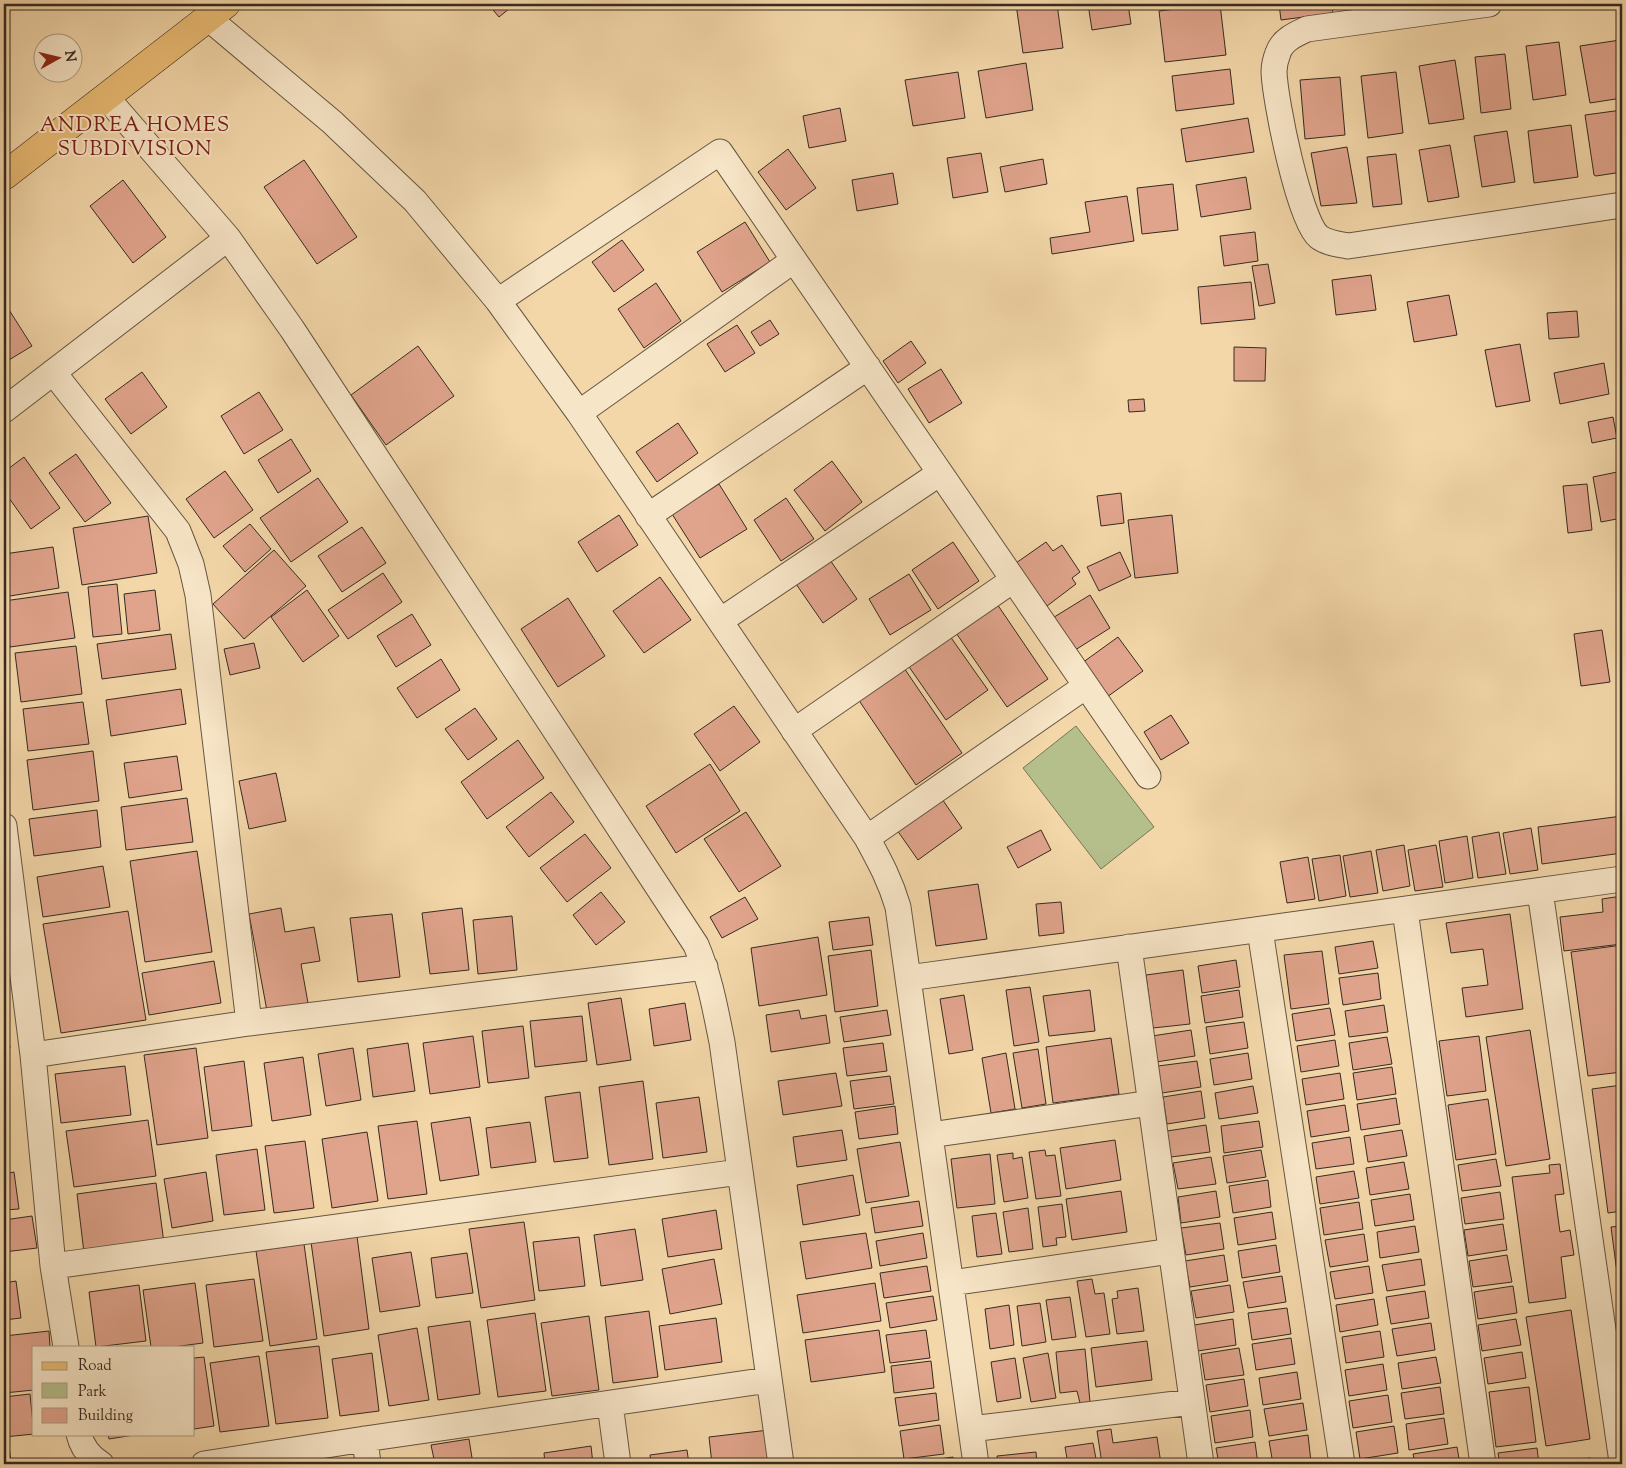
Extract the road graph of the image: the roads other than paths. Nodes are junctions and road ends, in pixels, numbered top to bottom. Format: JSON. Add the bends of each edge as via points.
{"nodes":[{"id":1,"x":1489,"y":4,"type":"edge"},
{"id":2,"x":217,"y":11,"type":"edge"},
{"id":3,"x":106,"y":96,"type":"junction"},
{"id":4,"x":5,"y":173,"type":"edge"},
{"id":5,"x":1622,"y":205,"type":"edge"},
{"id":6,"x":228,"y":238,"type":"junction"},
{"id":7,"x":794,"y":260,"type":"junction"},
{"id":8,"x":498,"y":300,"type":"junction"},
{"id":9,"x":868,"y":367,"type":"junction"},
{"id":10,"x":53,"y":372,"type":"junction"},
{"id":11,"x":4,"y":410,"type":"edge"},
{"id":12,"x":579,"y":413,"type":"junction"},
{"id":13,"x":940,"y":473,"type":"junction"},
{"id":14,"x":648,"y":516,"type":"junction"},
{"id":15,"x":1013,"y":580,"type":"junction"},
{"id":16,"x":720,"y":621,"type":"junction"},
{"id":17,"x":1086,"y":686,"type":"junction"},
{"id":18,"x":794,"y":731,"type":"junction"},
{"id":19,"x":1148,"y":776,"type":"dead end"},
{"id":20,"x":4,"y":826,"type":"edge"},
{"id":21,"x":867,"y":838,"type":"junction"},
{"id":22,"x":1622,"y":880,"type":"edge"},
{"id":23,"x":1540,"y":891,"type":"junction"},
{"id":24,"x":1405,"y":910,"type":"junction"},
{"id":25,"x":1260,"y":930,"type":"junction"},
{"id":26,"x":1129,"y":948,"type":"junction"},
{"id":27,"x":705,"y":967,"type":"junction"},
{"id":28,"x":908,"y":978,"type":"junction"},
{"id":29,"x":249,"y":1023,"type":"junction"},
{"id":30,"x":33,"y":1055,"type":"junction"},
{"id":31,"x":1151,"y":1103,"type":"junction"},
{"id":32,"x":930,"y":1135,"type":"junction"},
{"id":33,"x":739,"y":1172,"type":"junction"},
{"id":34,"x":1171,"y":1251,"type":"junction"},
{"id":35,"x":53,"y":1266,"type":"junction"},
{"id":36,"x":951,"y":1283,"type":"junction"},
{"id":37,"x":66,"y":1346,"type":"edge"},
{"id":38,"x":769,"y":1380,"type":"junction"},
{"id":39,"x":1192,"y":1402,"type":"junction"},
{"id":40,"x":610,"y":1404,"type":"junction"},
{"id":41,"x":971,"y":1429,"type":"junction"},
{"id":42,"x":79,"y":1436,"type":"edge"},
{"id":43,"x":365,"y":1439,"type":"junction"},
{"id":44,"x":1622,"y":1462,"type":"edge"},
{"id":45,"x":101,"y":1464,"type":"edge"},
{"id":46,"x":204,"y":1464,"type":"edge"},
{"id":47,"x":368,"y":1464,"type":"edge"},
{"id":48,"x":618,"y":1464,"type":"edge"},
{"id":49,"x":781,"y":1464,"type":"edge"},
{"id":50,"x":976,"y":1464,"type":"edge"},
{"id":51,"x":1201,"y":1464,"type":"edge"},
{"id":52,"x":1342,"y":1464,"type":"edge"},
{"id":53,"x":1482,"y":1464,"type":"edge"}],
"edges":[{"from":1,"to":5,"type":"street","via":[[1307,29],[1291,37],[1279,50],[1274,70],[1288,157],[1306,215],[1318,236],[1348,246]]},
{"from":2,"to":3,"type":"main road"},
{"from":2,"to":8,"type":"street","via":[[415,201]]},
{"from":3,"to":4,"type":"main road"},
{"from":3,"to":6,"type":"street"},
{"from":6,"to":10,"type":"street"},
{"from":6,"to":27,"type":"street","via":[[298,337],[696,945]]},
{"from":7,"to":8,"type":"street","via":[[720,152]]},
{"from":7,"to":9,"type":"street"},
{"from":7,"to":12,"type":"street"},
{"from":8,"to":12,"type":"street"},
{"from":9,"to":13,"type":"street"},
{"from":9,"to":14,"type":"street"},
{"from":10,"to":11,"type":"street"},
{"from":10,"to":29,"type":"street","via":[[178,531],[191,564],[200,605]]},
{"from":12,"to":14,"type":"street"},
{"from":13,"to":15,"type":"street"},
{"from":13,"to":16,"type":"street"},
{"from":14,"to":16,"type":"street"},
{"from":15,"to":17,"type":"street"},
{"from":15,"to":18,"type":"street"},
{"from":16,"to":18,"type":"street"},
{"from":17,"to":19,"type":"street"},
{"from":17,"to":21,"type":"street"},
{"from":18,"to":21,"type":"street"},
{"from":20,"to":30,"type":"street"},
{"from":21,"to":28,"type":"street","via":[[890,882],[898,907]]},
{"from":22,"to":23,"type":"street"},
{"from":23,"to":24,"type":"street"},
{"from":23,"to":44,"type":"street"},
{"from":24,"to":25,"type":"street"},
{"from":24,"to":53,"type":"street"},
{"from":25,"to":26,"type":"street"},
{"from":25,"to":52,"type":"street"},
{"from":26,"to":28,"type":"street"},
{"from":26,"to":31,"type":"street"},
{"from":27,"to":29,"type":"street"},
{"from":27,"to":33,"type":"street","via":[[722,1042]]},
{"from":28,"to":32,"type":"street"},
{"from":29,"to":30,"type":"street"},
{"from":30,"to":35,"type":"street"},
{"from":31,"to":32,"type":"street"},
{"from":31,"to":34,"type":"street"},
{"from":32,"to":36,"type":"street"},
{"from":33,"to":35,"type":"street"},
{"from":33,"to":38,"type":"street"},
{"from":34,"to":36,"type":"street"},
{"from":34,"to":39,"type":"street"},
{"from":35,"to":37,"type":"street"},
{"from":36,"to":41,"type":"street"},
{"from":38,"to":40,"type":"street"},
{"from":38,"to":49,"type":"street"},
{"from":39,"to":41,"type":"street"},
{"from":39,"to":51,"type":"street"},
{"from":40,"to":43,"type":"street"},
{"from":40,"to":48,"type":"street"},
{"from":41,"to":50,"type":"street"},
{"from":42,"to":45,"type":"street","via":[[89,1456]]},
{"from":43,"to":46,"type":"street"},
{"from":43,"to":47,"type":"street"}]}
